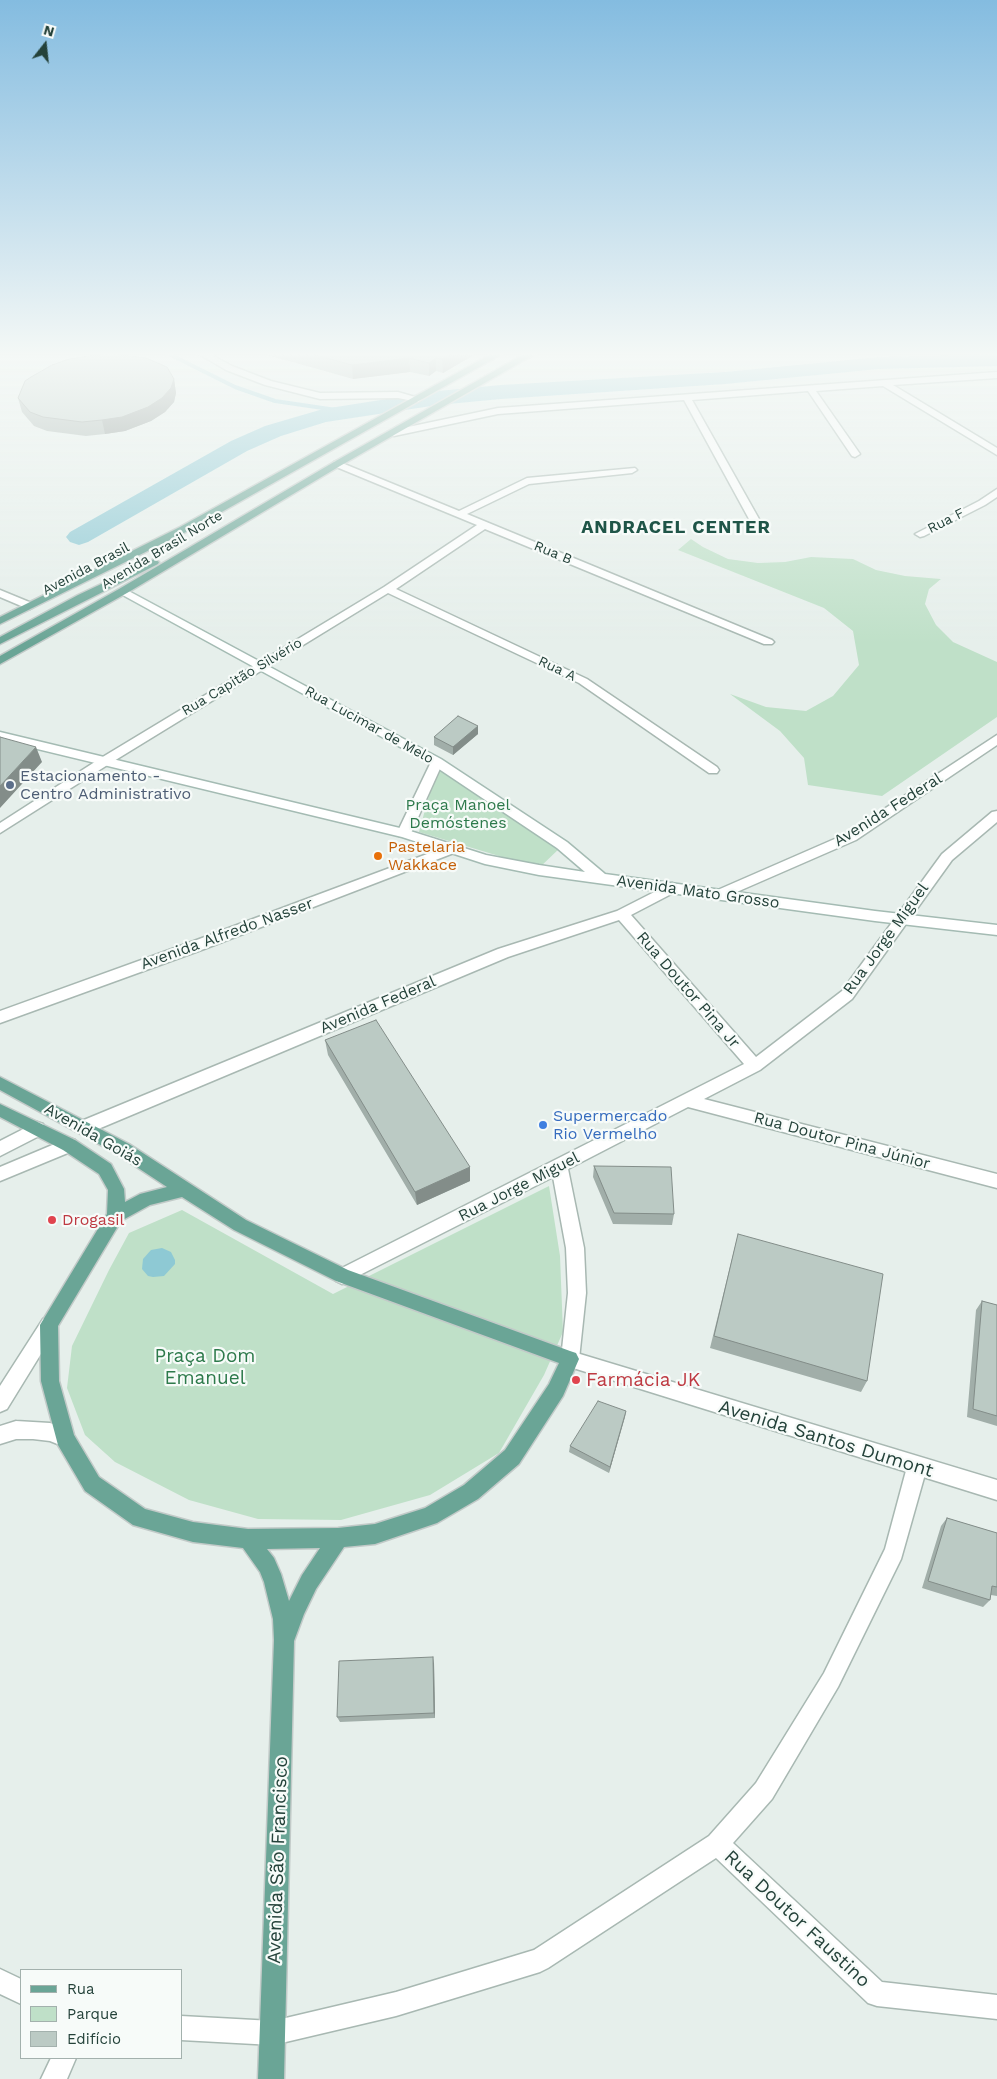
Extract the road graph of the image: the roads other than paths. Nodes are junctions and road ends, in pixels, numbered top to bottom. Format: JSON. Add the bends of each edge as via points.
{"nodes":[{"id":1,"x":326,"y":450,"type":"edge"},
{"id":2,"x":363,"y":450,"type":"edge"},
{"id":3,"x":716,"y":450,"type":"edge"},
{"id":4,"x":852,"y":450,"type":"edge"},
{"id":5,"x":855,"y":454,"type":"dead end"},
{"id":6,"x":337,"y":464,"type":"junction"},
{"id":7,"x":632,"y":470,"type":"dead end"},
{"id":8,"x":997,"y":492,"type":"edge"},
{"id":9,"x":458,"y":514,"type":"junction"},
{"id":10,"x":754,"y":519,"type":"dead end"},
{"id":11,"x":484,"y":525,"type":"junction"},
{"id":12,"x":184,"y":529,"type":"junction"},
{"id":13,"x":920,"y":534,"type":"dead end"},
{"id":14,"x":200,"y":544,"type":"junction"},
{"id":15,"x":388,"y":588,"type":"junction"},
{"id":16,"x":123,"y":591,"type":"junction"},
{"id":17,"x":0,"y":593,"type":"edge"},
{"id":18,"x":78,"y":595,"type":"junction"},
{"id":19,"x":30,"y":606,"type":"junction"},
{"id":20,"x":0,"y":622,"type":"edge"},
{"id":21,"x":0,"y":631,"type":"edge"},
{"id":22,"x":0,"y":641,"type":"edge"},
{"id":23,"x":768,"y":642,"type":"dead end"},
{"id":24,"x":0,"y":661,"type":"edge"},
{"id":25,"x":261,"y":665,"type":"junction"},
{"id":26,"x":0,"y":736,"type":"edge"},
{"id":27,"x":997,"y":739,"type":"edge"},
{"id":28,"x":105,"y":761,"type":"junction"},
{"id":29,"x":437,"y":762,"type":"junction"},
{"id":30,"x":713,"y":770,"type":"dead end"},
{"id":31,"x":997,"y":815,"type":"edge"},
{"id":32,"x":0,"y":829,"type":"edge"},
{"id":33,"x":404,"y":833,"type":"junction"},
{"id":34,"x":454,"y":848,"type":"junction"},
{"id":35,"x":603,"y":880,"type":"junction"},
{"id":36,"x":672,"y":888,"type":"junction"},
{"id":37,"x":718,"y":895,"type":"junction"},
{"id":38,"x":622,"y":914,"type":"junction"},
{"id":39,"x":901,"y":919,"type":"junction"},
{"id":40,"x":997,"y":930,"type":"edge"},
{"id":41,"x":0,"y":1017,"type":"edge"},
{"id":42,"x":755,"y":1066,"type":"junction"},
{"id":43,"x":0,"y":1083,"type":"edge"},
{"id":44,"x":687,"y":1101,"type":"junction"},
{"id":45,"x":0,"y":1110,"type":"edge"},
{"id":46,"x":85,"y":1127,"type":"junction"},
{"id":47,"x":37,"y":1129,"type":"junction"},
{"id":48,"x":69,"y":1145,"type":"junction"},
{"id":49,"x":0,"y":1149,"type":"edge"},
{"id":50,"x":559,"y":1167,"type":"junction"},
{"id":51,"x":0,"y":1174,"type":"edge"},
{"id":52,"x":997,"y":1181,"type":"edge"},
{"id":53,"x":184,"y":1190,"type":"junction"},
{"id":54,"x":115,"y":1216,"type":"junction"},
{"id":55,"x":342,"y":1276,"type":"junction"},
{"id":56,"x":49,"y":1325,"type":"junction"},
{"id":57,"x":570,"y":1359,"type":"junction"},
{"id":58,"x":0,"y":1403,"type":"edge"},
{"id":59,"x":0,"y":1435,"type":"edge"},
{"id":60,"x":65,"y":1438,"type":"junction"},
{"id":61,"x":917,"y":1467,"type":"junction"},
{"id":62,"x":997,"y":1490,"type":"edge"},
{"id":63,"x":338,"y":1538,"type":"junction"},
{"id":64,"x":248,"y":1539,"type":"junction"},
{"id":65,"x":284,"y":1640,"type":"junction"},
{"id":66,"x":717,"y":1844,"type":"junction"},
{"id":67,"x":0,"y":1981,"type":"edge"},
{"id":68,"x":20,"y":1991,"type":"edge"},
{"id":69,"x":997,"y":2007,"type":"edge"},
{"id":70,"x":182,"y":2028,"type":"edge"},
{"id":71,"x":273,"y":2034,"type":"junction"},
{"id":72,"x":64,"y":2059,"type":"edge"},
{"id":73,"x":54,"y":2079,"type":"edge"},
{"id":74,"x":271,"y":2079,"type":"edge"}],
"edges":[{"from":1,"to":12,"type":"main road","name":"Avenida Brasil Norte"},
{"from":2,"to":6,"type":"main road","name":"Avenida Brasil Norte"},
{"from":3,"to":10,"type":"street"},
{"from":4,"to":5,"type":"street"},
{"from":6,"to":9,"type":"street","name":"Rua B"},
{"from":6,"to":14,"type":"main road","name":"Avenida Brasil Norte"},
{"from":7,"to":9,"type":"street","via":[[527,481]]},
{"from":8,"to":13,"type":"street","name":"Rua F"},
{"from":9,"to":11,"type":"street","name":"Rua B"},
{"from":11,"to":15,"type":"street","name":"Rua Capitão Silvério"},
{"from":11,"to":23,"type":"street","name":"Rua B"},
{"from":12,"to":18,"type":"main road","name":"Avenida Brasil"},
{"from":12,"to":19,"type":"main road","name":"Avenida Brasil Norte"},
{"from":14,"to":16,"type":"main road","name":"Avenida Brasil Norte"},
{"from":14,"to":18,"type":"main road","name":"Avenida Brasil"},
{"from":15,"to":25,"type":"street","name":"Rua Capitão Silvério"},
{"from":15,"to":30,"type":"street","name":"Rua A","via":[[583,681]]},
{"from":16,"to":24,"type":"main road","name":"Avenida Brasil Norte"},
{"from":16,"to":25,"type":"street","name":"Rua Lucimar de Melo"},
{"from":17,"to":19,"type":"street"},
{"from":18,"to":21,"type":"main road","name":"Avenida Brasil"},
{"from":18,"to":22,"type":"main road","name":"Avenida Brasil"},
{"from":19,"to":20,"type":"main road","name":"Avenida Brasil Norte"},
{"from":25,"to":28,"type":"street","name":"Rua Capitão Silvério"},
{"from":25,"to":29,"type":"street","name":"Rua Lucimar de Melo"},
{"from":26,"to":28,"type":"street","name":"Avenida Mato Grosso"},
{"from":27,"to":37,"type":"street","name":"Avenida Federal","via":[[851,837]]},
{"from":28,"to":32,"type":"street","name":"Rua Capitão Silvério"},
{"from":28,"to":33,"type":"street","name":"Avenida Mato Grosso"},
{"from":29,"to":33,"type":"street"},
{"from":29,"to":35,"type":"street","name":"Rua Lucimar de Melo","via":[[562,845]]},
{"from":31,"to":39,"type":"street","name":"Rua Jorge Miguel","via":[[947,857]]},
{"from":33,"to":34,"type":"street","name":"Avenida Mato Grosso"},
{"from":34,"to":35,"type":"street","name":"Avenida Mato Grosso","via":[[485,859]]},
{"from":34,"to":41,"type":"street","name":"Avenida Alfredo Nasser"},
{"from":35,"to":36,"type":"street","name":"Avenida Mato Grosso"},
{"from":36,"to":37,"type":"street","name":"Avenida Mato Grosso"},
{"from":36,"to":38,"type":"street","name":"Avenida Federal"},
{"from":37,"to":39,"type":"street","name":"Avenida Mato Grosso"},
{"from":38,"to":42,"type":"street","name":"Rua Doutor Pina Jr"},
{"from":38,"to":46,"type":"street","name":"Avenida Federal","via":[[503,953]]},
{"from":39,"to":40,"type":"street","name":"Avenida Mato Grosso"},
{"from":39,"to":42,"type":"street","name":"Rua Jorge Miguel","via":[[847,995]]},
{"from":42,"to":44,"type":"street","name":"Rua Jorge Miguel"},
{"from":43,"to":46,"type":"main road","name":"Avenida Goiás"},
{"from":44,"to":50,"type":"street","name":"Rua Jorge Miguel"},
{"from":44,"to":52,"type":"street","name":"Rua Doutor Pina Júnior"},
{"from":45,"to":47,"type":"main road","name":"Avenida Goiás"},
{"from":46,"to":53,"type":"main road","name":"Avenida Goiás"},
{"from":47,"to":48,"type":"main road","name":"Avenida Goiás"},
{"from":47,"to":49,"type":"street"},
{"from":48,"to":51,"type":"street"},
{"from":48,"to":54,"type":"main road","name":"Avenida Goiás","via":[[105,1169],[112,1178],[117,1197]]},
{"from":50,"to":55,"type":"street","name":"Rua Jorge Miguel"},
{"from":50,"to":57,"type":"street","via":[[575,1248],[577,1293]]},
{"from":53,"to":54,"type":"main road","via":[[146,1199]]},
{"from":53,"to":55,"type":"main road","via":[[240,1224]]},
{"from":54,"to":56,"type":"main road"},
{"from":55,"to":57,"type":"main road"},
{"from":56,"to":58,"type":"street"},
{"from":56,"to":60,"type":"main road","via":[[50,1381]]},
{"from":57,"to":61,"type":"street","name":"Avenida Santos Dumont"},
{"from":57,"to":63,"type":"main road","via":[[556,1390],[512,1457],[470,1492],[430,1516],[375,1534]]},
{"from":59,"to":60,"type":"street","via":[[16,1430],[34,1430]]},
{"from":60,"to":64,"type":"main road","via":[[92,1484],[140,1518],[193,1532]]},
{"from":61,"to":62,"type":"street","name":"Avenida Santos Dumont"},
{"from":61,"to":66,"type":"street","via":[[894,1552],[831,1680],[764,1791]]},
{"from":63,"to":64,"type":"main road"},
{"from":63,"to":65,"type":"main road","name":"Avenida São Francisco","via":[[309,1582]]},
{"from":64,"to":65,"type":"main road","name":"Avenida São Francisco","via":[[274,1581],[283,1619]]},
{"from":65,"to":71,"type":"main road","name":"Avenida São Francisco"},
{"from":66,"to":69,"type":"street","name":"Rua Doutor Faustino","via":[[877,1994]]},
{"from":66,"to":71,"type":"street","via":[[540,1960],[396,2004]]},
{"from":67,"to":68,"type":"street"},
{"from":70,"to":71,"type":"street"},
{"from":71,"to":74,"type":"main road","name":"Avenida São Francisco"},
{"from":72,"to":73,"type":"street"}]}
